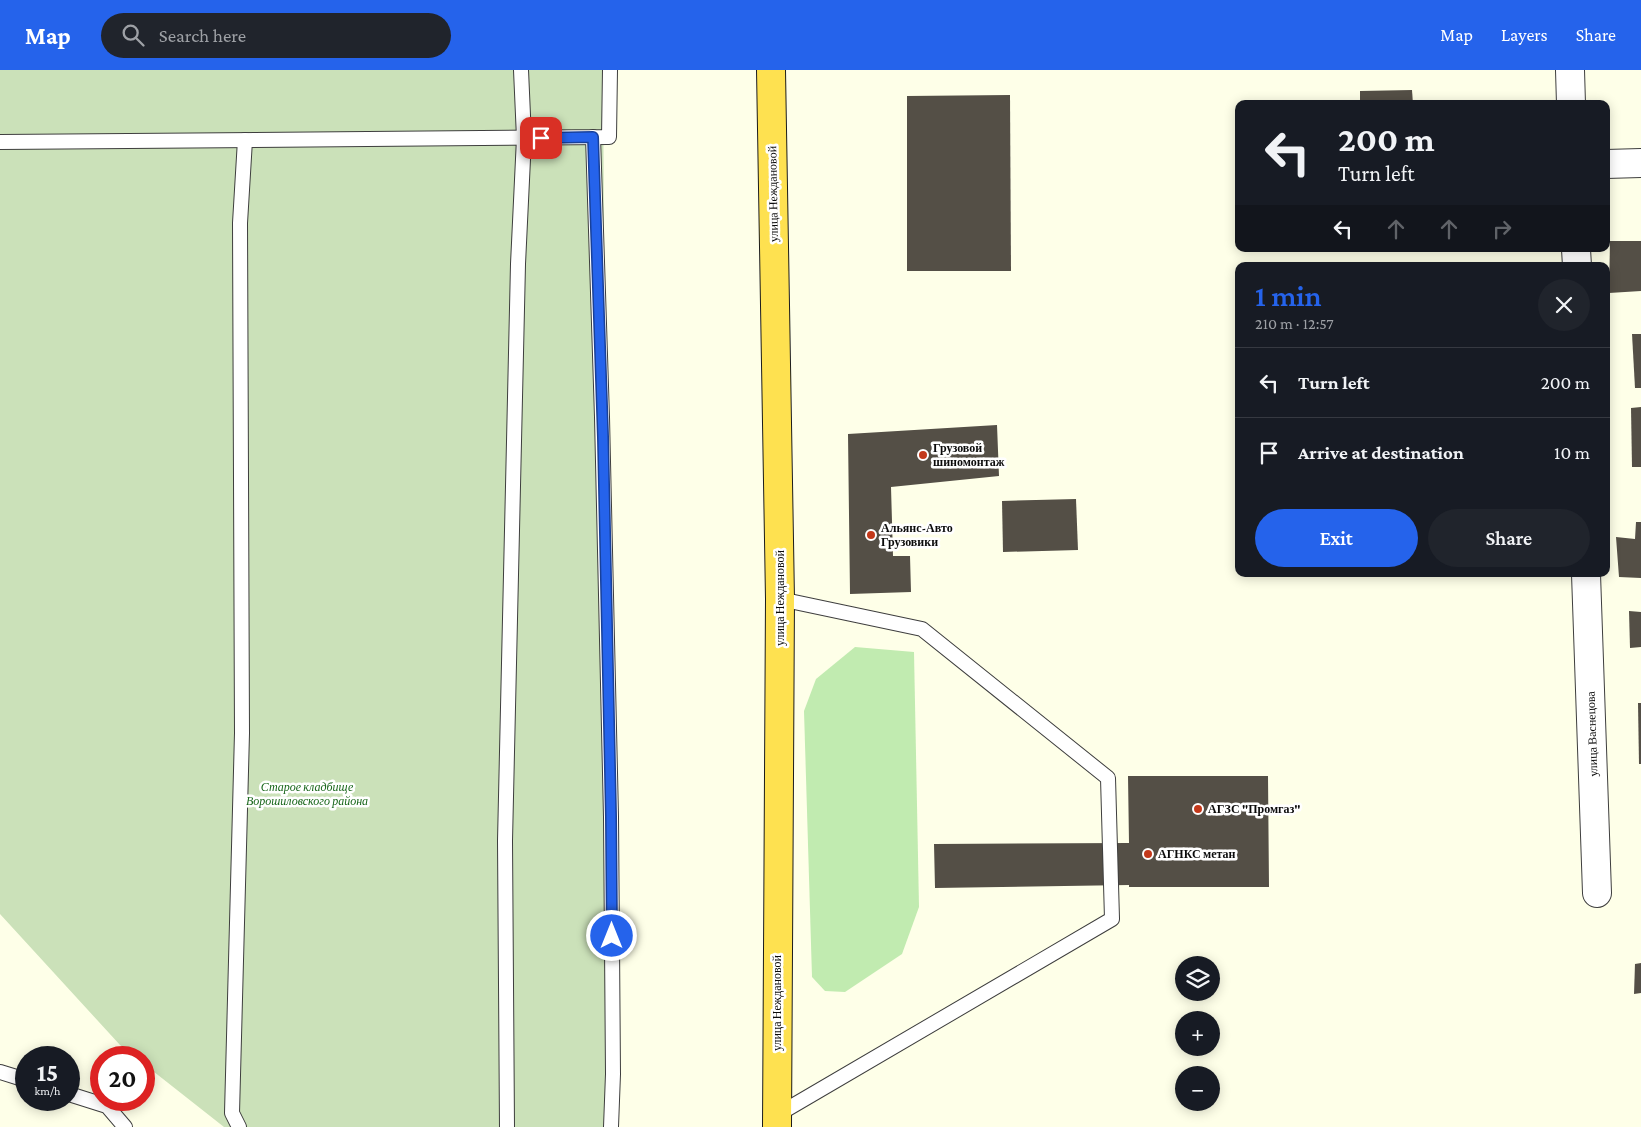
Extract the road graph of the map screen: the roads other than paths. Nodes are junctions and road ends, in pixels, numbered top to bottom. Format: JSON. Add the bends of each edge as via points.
{"nodes":[{"id":1,"x":521,"y":70,"type":"edge"},
{"id":2,"x":610,"y":70,"type":"edge"},
{"id":3,"x":771,"y":70,"type":"edge"},
{"id":4,"x":1570,"y":70,"type":"edge"},
{"id":5,"x":1571,"y":100,"type":"edge"},
{"id":6,"x":593,"y":137,"type":"junction"},
{"id":7,"x":524,"y":138,"type":"junction"},
{"id":8,"x":245,"y":140,"type":"junction"},
{"id":9,"x":0,"y":142,"type":"edge"},
{"id":10,"x":1610,"y":164,"type":"edge"},
{"id":11,"x":1641,"y":164,"type":"edge"},
{"id":12,"x":1586,"y":577,"type":"edge"},
{"id":13,"x":780,"y":599,"type":"junction"},
{"id":14,"x":1597,"y":893,"type":"dead end"},
{"id":15,"x":0,"y":1072,"type":"edge"},
{"id":16,"x":15,"y":1077,"type":"edge"},
{"id":17,"x":80,"y":1097,"type":"edge"},
{"id":18,"x":777,"y":1121,"type":"edge"},
{"id":19,"x":125,"y":1127,"type":"edge"},
{"id":20,"x":239,"y":1127,"type":"edge"},
{"id":21,"x":507,"y":1127,"type":"edge"},
{"id":22,"x":611,"y":1127,"type":"edge"}],
"edges":[{"from":1,"to":7,"type":"lane"},
{"from":2,"to":6,"type":"lane","via":[[609,137]]},
{"from":3,"to":13,"type":"highway","name":"улица Неждановой"},
{"from":4,"to":5,"type":"street"},
{"from":6,"to":7,"type":"lane"},
{"from":6,"to":22,"type":"lane","via":[[611,817]]},
{"from":7,"to":8,"type":"lane"},
{"from":7,"to":21,"type":"lane","via":[[518,264],[506,831]]},
{"from":8,"to":9,"type":"lane"},
{"from":8,"to":20,"type":"lane","via":[[240,223],[242,733],[232,1113]]},
{"from":10,"to":11,"type":"street"},
{"from":12,"to":14,"type":"street","name":"улица Васнецова"},
{"from":13,"to":18,"type":"highway","name":"улица Неждановой"},
{"from":13,"to":18,"type":"lane","via":[[922,629],[1108,778],[1112,919]]},
{"from":15,"to":16,"type":"lane"},
{"from":17,"to":19,"type":"lane","via":[[107,1106]]}]}
